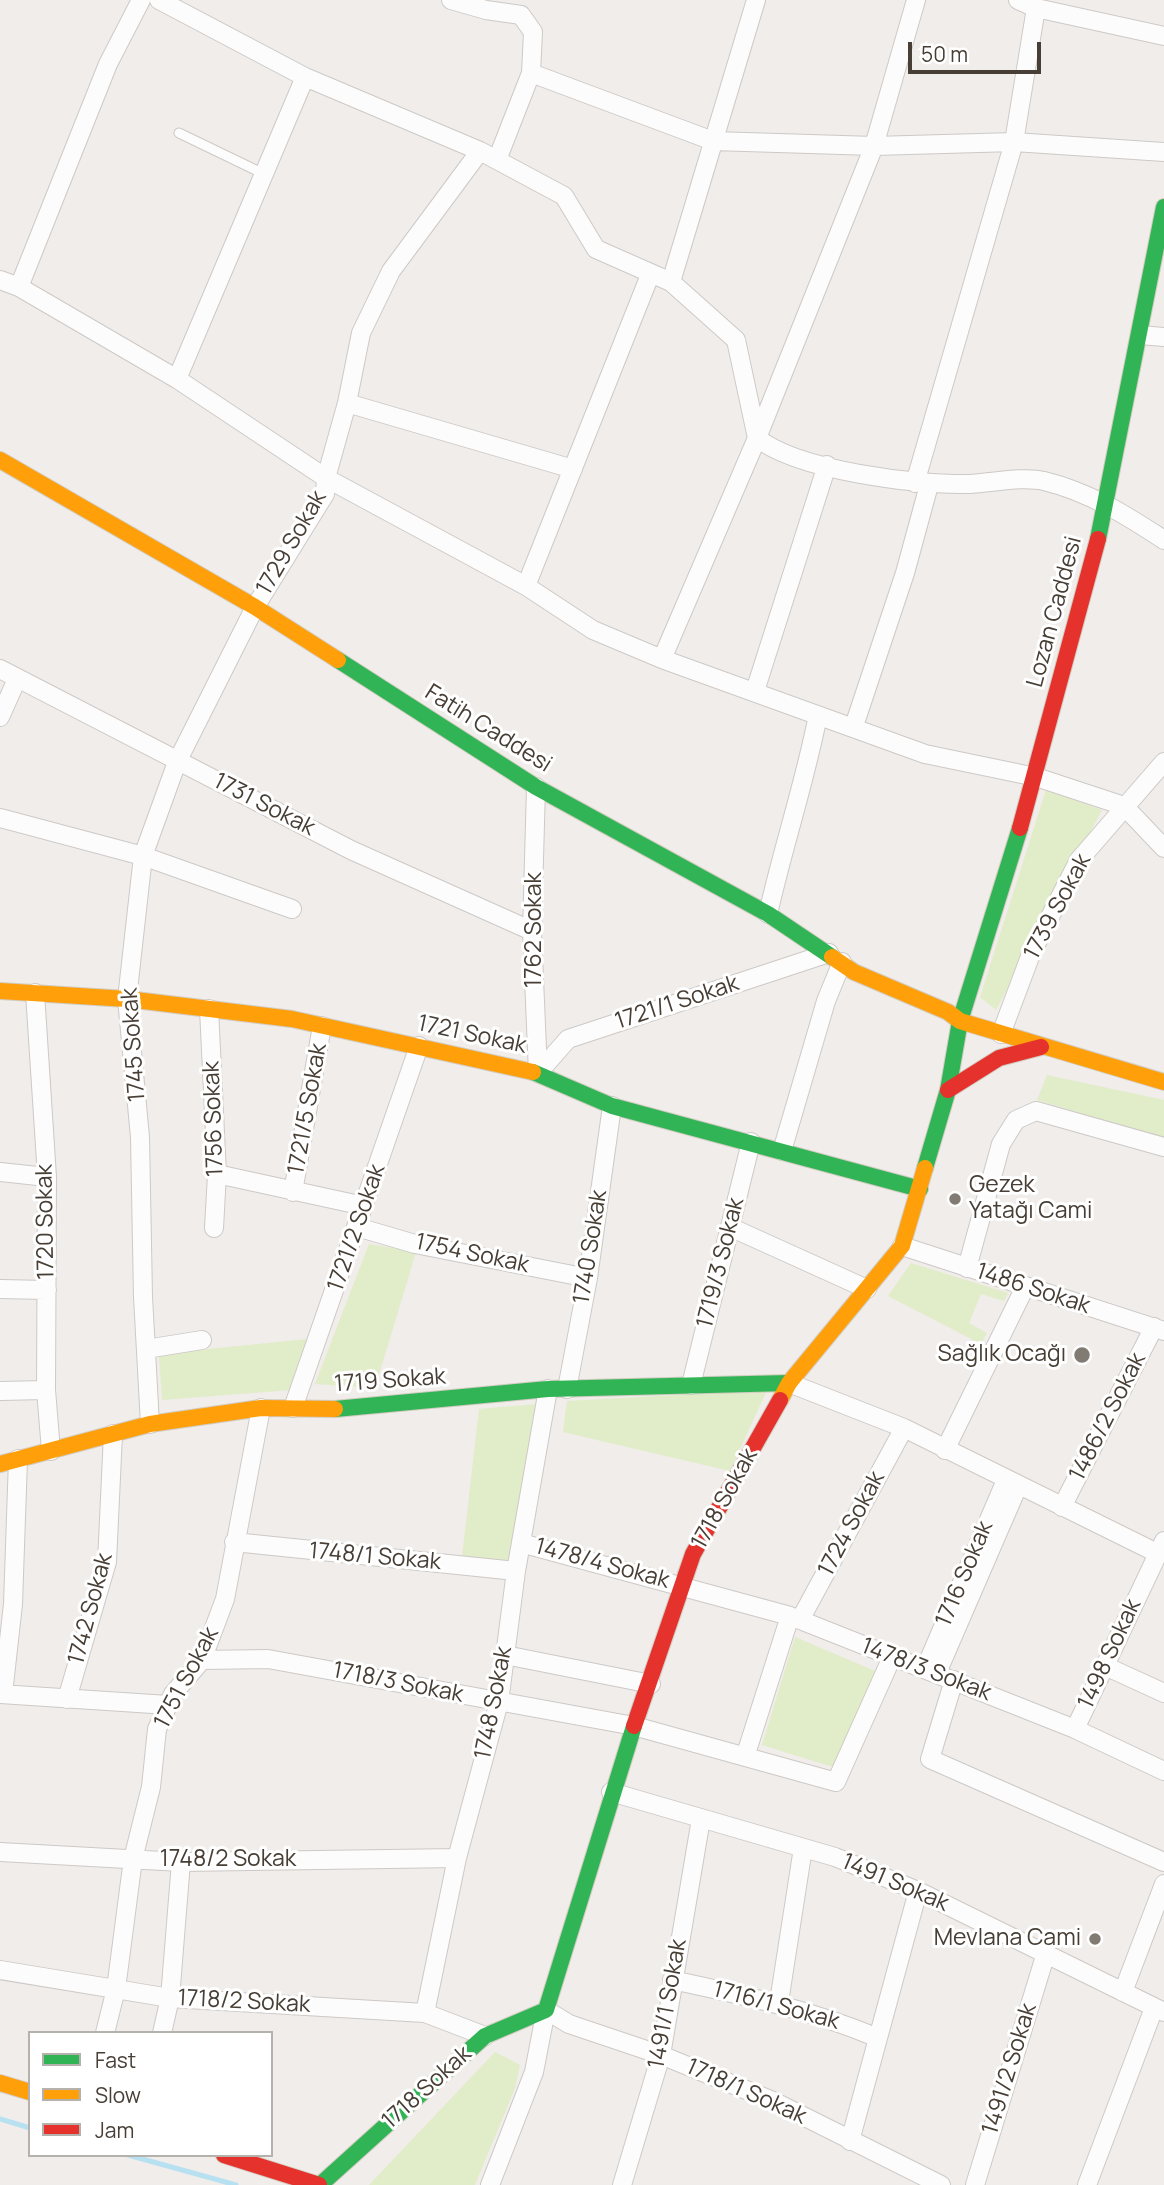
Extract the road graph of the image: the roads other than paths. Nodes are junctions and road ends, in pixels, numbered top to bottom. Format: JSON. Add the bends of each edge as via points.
{"nodes":[{"id":1,"x":141,"y":0,"type":"edge"},
{"id":2,"x":159,"y":0,"type":"edge"},
{"id":3,"x":452,"y":0,"type":"edge"},
{"id":4,"x":756,"y":0,"type":"edge"},
{"id":5,"x":916,"y":0,"type":"edge"},
{"id":6,"x":1018,"y":0,"type":"edge"},
{"id":7,"x":1036,"y":8,"type":"junction"},
{"id":8,"x":1164,"y":36,"type":"edge"},
{"id":9,"x":531,"y":73,"type":"junction"},
{"id":10,"x":305,"y":77,"type":"junction"},
{"id":11,"x":179,"y":134,"type":"dead end"},
{"id":12,"x":713,"y":141,"type":"junction"},
{"id":13,"x":1014,"y":142,"type":"junction"},
{"id":14,"x":874,"y":146,"type":"junction"},
{"id":15,"x":480,"y":151,"type":"junction"},
{"id":16,"x":1164,"y":152,"type":"edge"},
{"id":17,"x":497,"y":160,"type":"junction"},
{"id":18,"x":264,"y":174,"type":"junction"},
{"id":19,"x":1164,"y":207,"type":"edge"},
{"id":20,"x":650,"y":275,"type":"junction"},
{"id":21,"x":0,"y":280,"type":"edge"},
{"id":22,"x":671,"y":282,"type":"junction"},
{"id":23,"x":19,"y":287,"type":"junction"},
{"id":24,"x":1140,"y":335,"type":"junction"},
{"id":25,"x":1164,"y":337,"type":"edge"},
{"id":26,"x":177,"y":379,"type":"junction"},
{"id":27,"x":347,"y":403,"type":"junction"},
{"id":28,"x":757,"y":438,"type":"junction"},
{"id":29,"x":0,"y":460,"type":"edge"},
{"id":30,"x":827,"y":465,"type":"junction"},
{"id":31,"x":573,"y":469,"type":"junction"},
{"id":32,"x":326,"y":478,"type":"junction"},
{"id":33,"x":922,"y":484,"type":"junction"},
{"id":34,"x":1107,"y":503,"type":"junction"},
{"id":35,"x":1164,"y":540,"type":"edge"},
{"id":36,"x":526,"y":586,"type":"junction"},
{"id":37,"x":255,"y":607,"type":"junction"},
{"id":38,"x":662,"y":659,"type":"junction"},
{"id":39,"x":0,"y":669,"type":"edge"},
{"id":40,"x":17,"y":679,"type":"junction"},
{"id":41,"x":755,"y":691,"type":"junction"},
{"id":42,"x":818,"y":715,"type":"junction"},
{"id":43,"x":0,"y":717,"type":"edge"},
{"id":44,"x":854,"y":726,"type":"junction"},
{"id":45,"x":177,"y":762,"type":"junction"},
{"id":46,"x":1164,"y":762,"type":"edge"},
{"id":47,"x":1036,"y":777,"type":"junction"},
{"id":48,"x":536,"y":787,"type":"junction"},
{"id":49,"x":1124,"y":806,"type":"junction"},
{"id":50,"x":0,"y":818,"type":"edge"},
{"id":51,"x":1164,"y":848,"type":"edge"},
{"id":52,"x":143,"y":856,"type":"junction"},
{"id":53,"x":292,"y":909,"type":"dead end"},
{"id":54,"x":768,"y":914,"type":"junction"},
{"id":55,"x":533,"y":931,"type":"junction"},
{"id":56,"x":835,"y":958,"type":"junction"},
{"id":57,"x":0,"y":991,"type":"edge"},
{"id":58,"x":35,"y":993,"type":"junction"},
{"id":59,"x":127,"y":999,"type":"junction"},
{"id":60,"x":209,"y":1009,"type":"junction"},
{"id":61,"x":960,"y":1021,"type":"junction"},
{"id":62,"x":323,"y":1026,"type":"junction"},
{"id":63,"x":1001,"y":1034,"type":"junction"},
{"id":64,"x":419,"y":1046,"type":"junction"},
{"id":65,"x":1045,"y":1046,"type":"junction"},
{"id":66,"x":538,"y":1073,"type":"junction"},
{"id":67,"x":1164,"y":1082,"type":"edge"},
{"id":68,"x":948,"y":1090,"type":"junction"},
{"id":69,"x":612,"y":1106,"type":"junction"},
{"id":70,"x":751,"y":1142,"type":"junction"},
{"id":71,"x":1164,"y":1147,"type":"edge"},
{"id":72,"x":782,"y":1151,"type":"junction"},
{"id":73,"x":0,"y":1171,"type":"edge"},
{"id":74,"x":217,"y":1174,"type":"junction"},
{"id":75,"x":47,"y":1177,"type":"junction"},
{"id":76,"x":920,"y":1189,"type":"junction"},
{"id":77,"x":293,"y":1192,"type":"junction"},
{"id":78,"x":364,"y":1206,"type":"junction"},
{"id":79,"x":357,"y":1227,"type":"junction"},
{"id":80,"x":730,"y":1227,"type":"junction"},
{"id":81,"x":214,"y":1228,"type":"dead end"},
{"id":82,"x":902,"y":1246,"type":"junction"},
{"id":83,"x":967,"y":1268,"type":"junction"},
{"id":84,"x":588,"y":1278,"type":"junction"},
{"id":85,"x":1025,"y":1287,"type":"junction"},
{"id":86,"x":0,"y":1289,"type":"edge"},
{"id":87,"x":867,"y":1289,"type":"junction"},
{"id":88,"x":47,"y":1290,"type":"junction"},
{"id":89,"x":1159,"y":1329,"type":"edge"},
{"id":90,"x":202,"y":1340,"type":"dead end"},
{"id":91,"x":146,"y":1349,"type":"junction"},
{"id":92,"x":789,"y":1383,"type":"junction"},
{"id":93,"x":691,"y":1385,"type":"junction"},
{"id":94,"x":548,"y":1389,"type":"junction"},
{"id":95,"x":567,"y":1389,"type":"junction"},
{"id":96,"x":46,"y":1390,"type":"junction"},
{"id":97,"x":0,"y":1391,"type":"edge"},
{"id":98,"x":261,"y":1408,"type":"junction"},
{"id":99,"x":293,"y":1408,"type":"junction"},
{"id":100,"x":150,"y":1424,"type":"junction"},
{"id":101,"x":904,"y":1428,"type":"junction"},
{"id":102,"x":113,"y":1434,"type":"junction"},
{"id":103,"x":945,"y":1450,"type":"junction"},
{"id":104,"x":51,"y":1451,"type":"junction"},
{"id":105,"x":18,"y":1459,"type":"junction"},
{"id":106,"x":0,"y":1464,"type":"edge"},
{"id":107,"x":1012,"y":1483,"type":"junction"},
{"id":108,"x":1062,"y":1507,"type":"junction"},
{"id":109,"x":234,"y":1542,"type":"junction"},
{"id":110,"x":521,"y":1543,"type":"junction"},
{"id":111,"x":1161,"y":1547,"type":"edge"},
{"id":112,"x":516,"y":1571,"type":"junction"},
{"id":113,"x":682,"y":1586,"type":"junction"},
{"id":114,"x":795,"y":1618,"type":"junction"},
{"id":115,"x":505,"y":1655,"type":"junction"},
{"id":116,"x":892,"y":1657,"type":"junction"},
{"id":117,"x":202,"y":1660,"type":"junction"},
{"id":118,"x":1105,"y":1666,"type":"junction"},
{"id":119,"x":939,"y":1674,"type":"junction"},
{"id":120,"x":651,"y":1684,"type":"junction"},
{"id":121,"x":1164,"y":1693,"type":"edge"},
{"id":122,"x":1,"y":1694,"type":"edge"},
{"id":123,"x":67,"y":1699,"type":"junction"},
{"id":124,"x":499,"y":1702,"type":"junction"},
{"id":125,"x":168,"y":1705,"type":"junction"},
{"id":126,"x":634,"y":1726,"type":"junction"},
{"id":127,"x":1075,"y":1729,"type":"junction"},
{"id":128,"x":745,"y":1757,"type":"junction"},
{"id":129,"x":1164,"y":1771,"type":"edge"},
{"id":130,"x":611,"y":1792,"type":"junction"},
{"id":131,"x":701,"y":1819,"type":"junction"},
{"id":132,"x":803,"y":1848,"type":"junction"},
{"id":133,"x":0,"y":1852,"type":"edge"},
{"id":134,"x":457,"y":1858,"type":"junction"},
{"id":135,"x":133,"y":1859,"type":"junction"},
{"id":136,"x":181,"y":1862,"type":"junction"},
{"id":137,"x":1164,"y":1862,"type":"edge"},
{"id":138,"x":1164,"y":1884,"type":"edge"},
{"id":139,"x":918,"y":1891,"type":"junction"},
{"id":140,"x":1046,"y":1953,"type":"junction"},
{"id":141,"x":0,"y":1970,"type":"edge"},
{"id":142,"x":672,"y":1980,"type":"junction"},
{"id":143,"x":116,"y":1989,"type":"junction"},
{"id":144,"x":1123,"y":1992,"type":"junction"},
{"id":145,"x":170,"y":1998,"type":"junction"},
{"id":146,"x":779,"y":2002,"type":"junction"},
{"id":147,"x":546,"y":2010,"type":"junction"},
{"id":148,"x":1159,"y":2010,"type":"edge"},
{"id":149,"x":425,"y":2013,"type":"junction"},
{"id":150,"x":106,"y":2031,"type":"edge"},
{"id":151,"x":162,"y":2031,"type":"edge"},
{"id":152,"x":485,"y":2035,"type":"junction"},
{"id":153,"x":878,"y":2038,"type":"junction"},
{"id":154,"x":661,"y":2055,"type":"junction"},
{"id":155,"x":0,"y":2083,"type":"edge"},
{"id":156,"x":28,"y":2091,"type":"edge"},
{"id":157,"x":850,"y":2141,"type":"junction"},
{"id":158,"x":230,"y":2157,"type":"edge"},
{"id":159,"x":902,"y":2177,"type":"edge"},
{"id":160,"x":320,"y":2185,"type":"edge"},
{"id":161,"x":490,"y":2185,"type":"edge"},
{"id":162,"x":622,"y":2185,"type":"edge"},
{"id":163,"x":941,"y":2185,"type":"edge"},
{"id":164,"x":975,"y":2185,"type":"edge"},
{"id":165,"x":1087,"y":2185,"type":"edge"}],
"edges":[{"from":1,"to":23,"type":"street","via":[[108,64]]},
{"from":2,"to":10,"type":"street"},
{"from":3,"to":9,"type":"street","via":[[521,15],[533,32]]},
{"from":4,"to":12,"type":"street"},
{"from":5,"to":14,"type":"street"},
{"from":6,"to":7,"type":"street"},
{"from":7,"to":8,"type":"street"},
{"from":7,"to":13,"type":"street"},
{"from":9,"to":12,"type":"street"},
{"from":9,"to":17,"type":"street"},
{"from":10,"to":15,"type":"street"},
{"from":10,"to":18,"type":"street"},
{"from":11,"to":18,"type":"lane"},
{"from":12,"to":14,"type":"street"},
{"from":12,"to":22,"type":"street"},
{"from":13,"to":14,"type":"street"},
{"from":13,"to":16,"type":"street"},
{"from":13,"to":33,"type":"street"},
{"from":14,"to":28,"type":"street"},
{"from":15,"to":17,"type":"street"},
{"from":15,"to":27,"type":"street","name":"1729 Sokak","via":[[391,271],[361,333]]},
{"from":17,"to":20,"type":"street","via":[[564,195],[596,249]]},
{"from":18,"to":26,"type":"street"},
{"from":19,"to":24,"type":"main road","name":"Lozan Caddesi"},
{"from":20,"to":22,"type":"street"},
{"from":20,"to":31,"type":"street"},
{"from":21,"to":23,"type":"street"},
{"from":22,"to":28,"type":"street","via":[[736,340]]},
{"from":23,"to":26,"type":"street"},
{"from":24,"to":25,"type":"street"},
{"from":24,"to":34,"type":"main road","name":"Lozan Caddesi"},
{"from":26,"to":32,"type":"street"},
{"from":27,"to":31,"type":"street"},
{"from":27,"to":32,"type":"street","name":"1729 Sokak"},
{"from":28,"to":30,"type":"street","via":[[769,447]]},
{"from":28,"to":38,"type":"street"},
{"from":29,"to":37,"type":"main road","name":"Fatih Caddesi"},
{"from":30,"to":33,"type":"street"},
{"from":30,"to":41,"type":"street"},
{"from":31,"to":36,"type":"street"},
{"from":32,"to":36,"type":"street"},
{"from":32,"to":37,"type":"street","name":"1729 Sokak","via":[[325,494]]},
{"from":33,"to":34,"type":"street","via":[[1042,480]]},
{"from":33,"to":44,"type":"street","via":[[905,573]]},
{"from":34,"to":35,"type":"street"},
{"from":34,"to":47,"type":"main road","name":"Lozan Caddesi"},
{"from":36,"to":38,"type":"street","via":[[593,630]]},
{"from":37,"to":45,"type":"street","name":"1745 Sokak"},
{"from":37,"to":48,"type":"main road","name":"Fatih Caddesi"},
{"from":38,"to":41,"type":"street"},
{"from":39,"to":40,"type":"street","name":"1731 Sokak"},
{"from":40,"to":43,"type":"street"},
{"from":40,"to":45,"type":"street","name":"1731 Sokak"},
{"from":41,"to":42,"type":"street"},
{"from":42,"to":44,"type":"street"},
{"from":42,"to":54,"type":"street"},
{"from":44,"to":47,"type":"street","via":[[925,754]]},
{"from":45,"to":52,"type":"street","name":"1745 Sokak"},
{"from":45,"to":55,"type":"street","name":"1731 Sokak","via":[[351,850]]},
{"from":46,"to":49,"type":"street","name":"1739 Sokak"},
{"from":47,"to":49,"type":"street"},
{"from":47,"to":61,"type":"main road","name":"Lozan Caddesi"},
{"from":48,"to":54,"type":"main road","name":"Fatih Caddesi"},
{"from":48,"to":55,"type":"street","name":"1762 Sokak"},
{"from":49,"to":51,"type":"street"},
{"from":49,"to":63,"type":"street","name":"1739 Sokak","via":[[1079,860],[1031,954]]},
{"from":50,"to":52,"type":"street"},
{"from":52,"to":53,"type":"street"},
{"from":52,"to":59,"type":"street","name":"1745 Sokak"},
{"from":54,"to":56,"type":"main road","name":"Fatih Caddesi"},
{"from":55,"to":66,"type":"street","name":"1762 Sokak"},
{"from":56,"to":61,"type":"main road","name":"Fatih Caddesi","via":[[854,972]]},
{"from":56,"to":66,"type":"street","name":"1721/1 Sokak","via":[[568,1039]]},
{"from":56,"to":72,"type":"street"},
{"from":57,"to":58,"type":"main road","name":"1721 Sokak"},
{"from":58,"to":59,"type":"main road","name":"1721 Sokak"},
{"from":58,"to":75,"type":"street","name":"1720 Sokak"},
{"from":59,"to":60,"type":"main road","name":"1721 Sokak"},
{"from":59,"to":91,"type":"street","name":"1745 Sokak","via":[[140,1136]]},
{"from":60,"to":62,"type":"main road","name":"1721 Sokak"},
{"from":60,"to":74,"type":"street","name":"1756 Sokak"},
{"from":61,"to":63,"type":"main road","name":"Fatih Caddesi"},
{"from":61,"to":68,"type":"main road","name":"1718 Sokak"},
{"from":62,"to":64,"type":"main road","name":"1721 Sokak"},
{"from":62,"to":77,"type":"street","name":"1721/5 Sokak"},
{"from":63,"to":65,"type":"main road","name":"Fatih Caddesi"},
{"from":64,"to":66,"type":"main road","name":"1721 Sokak"},
{"from":64,"to":78,"type":"street","name":"1721/2 Sokak"},
{"from":65,"to":67,"type":"main road","name":"Fatih Caddesi"},
{"from":65,"to":68,"type":"main road","via":[[999,1058]]},
{"from":66,"to":69,"type":"main road","name":"1721 Sokak"},
{"from":68,"to":76,"type":"main road","name":"1718 Sokak"},
{"from":69,"to":70,"type":"main road","name":"1721 Sokak"},
{"from":69,"to":84,"type":"street","name":"1740 Sokak"},
{"from":70,"to":72,"type":"main road","name":"1721 Sokak"},
{"from":70,"to":80,"type":"street","name":"1719/3 Sokak"},
{"from":71,"to":83,"type":"street","via":[[1036,1111],[1016,1121],[1001,1144]]},
{"from":72,"to":76,"type":"main road","name":"1721 Sokak"},
{"from":73,"to":75,"type":"street"},
{"from":74,"to":77,"type":"street"},
{"from":74,"to":81,"type":"street","name":"1756 Sokak"},
{"from":75,"to":88,"type":"street","name":"1720 Sokak"},
{"from":76,"to":82,"type":"main road","name":"1718 Sokak"},
{"from":77,"to":78,"type":"street"},
{"from":78,"to":79,"type":"street","name":"1721/2 Sokak"},
{"from":79,"to":84,"type":"street","name":"1754 Sokak","via":[[415,1244]]},
{"from":79,"to":99,"type":"street","name":"1721/2 Sokak"},
{"from":80,"to":87,"type":"street"},
{"from":80,"to":93,"type":"street","name":"1719/3 Sokak"},
{"from":82,"to":83,"type":"street","name":"1486 Sokak"},
{"from":82,"to":87,"type":"main road","name":"1718 Sokak"},
{"from":83,"to":85,"type":"street","name":"1486 Sokak"},
{"from":84,"to":95,"type":"street","name":"1740 Sokak"},
{"from":85,"to":89,"type":"street","name":"1486 Sokak"},
{"from":85,"to":103,"type":"street"},
{"from":86,"to":88,"type":"street"},
{"from":87,"to":92,"type":"main road","name":"1718 Sokak"},
{"from":88,"to":96,"type":"street","name":"1720 Sokak"},
{"from":89,"to":108,"type":"street","name":"1486/2 Sokak"},
{"from":90,"to":91,"type":"street"},
{"from":91,"to":100,"type":"street","name":"1745 Sokak"},
{"from":92,"to":93,"type":"main road","name":"1719 Sokak"},
{"from":92,"to":101,"type":"street"},
{"from":92,"to":113,"type":"main road","name":"1718 Sokak","via":[[693,1555]]},
{"from":93,"to":95,"type":"main road","name":"1719 Sokak"},
{"from":94,"to":95,"type":"main road","name":"1719 Sokak"},
{"from":94,"to":99,"type":"main road","name":"1719 Sokak","via":[[350,1409]]},
{"from":94,"to":110,"type":"street","name":"1748 Sokak"},
{"from":96,"to":97,"type":"street"},
{"from":96,"to":104,"type":"street","name":"1720 Sokak"},
{"from":98,"to":99,"type":"main road","name":"1719 Sokak"},
{"from":98,"to":100,"type":"main road","name":"1719 Sokak"},
{"from":98,"to":109,"type":"street","name":"1751 Sokak"},
{"from":100,"to":102,"type":"main road","name":"1719 Sokak"},
{"from":101,"to":103,"type":"street"},
{"from":101,"to":114,"type":"street","name":"1724 Sokak"},
{"from":102,"to":104,"type":"main road","name":"1719 Sokak"},
{"from":102,"to":123,"type":"street","name":"1742 Sokak","via":[[107,1562]]},
{"from":103,"to":107,"type":"street"},
{"from":104,"to":105,"type":"main road","name":"1719 Sokak"},
{"from":105,"to":106,"type":"main road","name":"1719 Sokak"},
{"from":105,"to":122,"type":"street","via":[[13,1604]]},
{"from":107,"to":108,"type":"street"},
{"from":107,"to":119,"type":"street","name":"1716 Sokak"},
{"from":108,"to":111,"type":"street"},
{"from":109,"to":112,"type":"street","name":"1748/1 Sokak"},
{"from":109,"to":117,"type":"street","name":"1751 Sokak","via":[[225,1599]]},
{"from":110,"to":112,"type":"street","name":"1748 Sokak"},
{"from":110,"to":113,"type":"street","name":"1478/4 Sokak"},
{"from":111,"to":118,"type":"street","name":"1498 Sokak"},
{"from":112,"to":115,"type":"street","name":"1748 Sokak"},
{"from":113,"to":114,"type":"street","name":"1478/3 Sokak"},
{"from":113,"to":120,"type":"main road","name":"1718 Sokak"},
{"from":114,"to":116,"type":"street","name":"1478/3 Sokak"},
{"from":114,"to":128,"type":"street","name":"1724 Sokak"},
{"from":115,"to":120,"type":"street"},
{"from":115,"to":124,"type":"street","name":"1748 Sokak"},
{"from":116,"to":119,"type":"street","name":"1478/3 Sokak"},
{"from":116,"to":128,"type":"street","name":"1718/3 Sokak","via":[[836,1782]]},
{"from":117,"to":124,"type":"street","name":"1718/3 Sokak","via":[[268,1659]]},
{"from":117,"to":125,"type":"street","name":"1751 Sokak"},
{"from":118,"to":121,"type":"street"},
{"from":118,"to":127,"type":"street","name":"1498 Sokak"},
{"from":119,"to":127,"type":"street","name":"1478/3 Sokak"},
{"from":119,"to":137,"type":"street","name":"1716 Sokak","via":[[930,1759]]},
{"from":120,"to":126,"type":"main road","name":"1718 Sokak"},
{"from":122,"to":123,"type":"street"},
{"from":123,"to":125,"type":"street"},
{"from":124,"to":126,"type":"street","name":"1718/3 Sokak"},
{"from":124,"to":134,"type":"street","name":"1748 Sokak"},
{"from":125,"to":135,"type":"street","name":"1751 Sokak","via":[[157,1729],[151,1787]]},
{"from":126,"to":128,"type":"street","name":"1718/3 Sokak"},
{"from":126,"to":130,"type":"main road","name":"1718 Sokak"},
{"from":127,"to":129,"type":"street","name":"1478/3 Sokak"},
{"from":130,"to":131,"type":"street","name":"1491 Sokak"},
{"from":130,"to":147,"type":"main road","name":"1718 Sokak"},
{"from":131,"to":132,"type":"street","name":"1491 Sokak"},
{"from":131,"to":142,"type":"street","name":"1491/1 Sokak"},
{"from":132,"to":139,"type":"street","name":"1491 Sokak"},
{"from":132,"to":146,"type":"street"},
{"from":133,"to":135,"type":"street","name":"1748/2 Sokak"},
{"from":134,"to":136,"type":"street","name":"1748/2 Sokak"},
{"from":134,"to":149,"type":"street","name":"1748 Sokak"},
{"from":135,"to":136,"type":"street","name":"1748/2 Sokak"},
{"from":135,"to":143,"type":"street","name":"1751 Sokak"},
{"from":136,"to":145,"type":"street"},
{"from":138,"to":144,"type":"street"},
{"from":139,"to":140,"type":"street","name":"1491 Sokak"},
{"from":139,"to":153,"type":"street"},
{"from":140,"to":144,"type":"street","name":"1491 Sokak"},
{"from":140,"to":164,"type":"street","name":"1491/2 Sokak"},
{"from":141,"to":143,"type":"street","name":"1718/2 Sokak"},
{"from":142,"to":146,"type":"street","name":"1716/1 Sokak"},
{"from":142,"to":154,"type":"street","name":"1491/1 Sokak"},
{"from":143,"to":145,"type":"street","name":"1718/2 Sokak"},
{"from":143,"to":150,"type":"street","name":"1751 Sokak"},
{"from":144,"to":148,"type":"street","name":"1491 Sokak"},
{"from":145,"to":149,"type":"street","name":"1718/2 Sokak"},
{"from":145,"to":151,"type":"street"},
{"from":146,"to":153,"type":"street","name":"1716/1 Sokak"},
{"from":147,"to":152,"type":"main road","name":"1718 Sokak"},
{"from":147,"to":154,"type":"street","name":"1718/1 Sokak","via":[[569,2024]]},
{"from":147,"to":161,"type":"street","name":"1718 Sokak","via":[[534,2072]]},
{"from":148,"to":165,"type":"street"},
{"from":149,"to":152,"type":"street","name":"1718/2 Sokak"},
{"from":152,"to":160,"type":"main road","name":"1718 Sokak"},
{"from":153,"to":157,"type":"street"},
{"from":154,"to":157,"type":"street","name":"1718/1 Sokak","via":[[773,2101]]},
{"from":154,"to":162,"type":"street","name":"1491/1 Sokak"},
{"from":155,"to":156,"type":"main road"},
{"from":157,"to":159,"type":"street","name":"1718/1 Sokak"},
{"from":158,"to":160,"type":"main road"},
{"from":159,"to":163,"type":"street","name":"1718/1 Sokak"}]}
